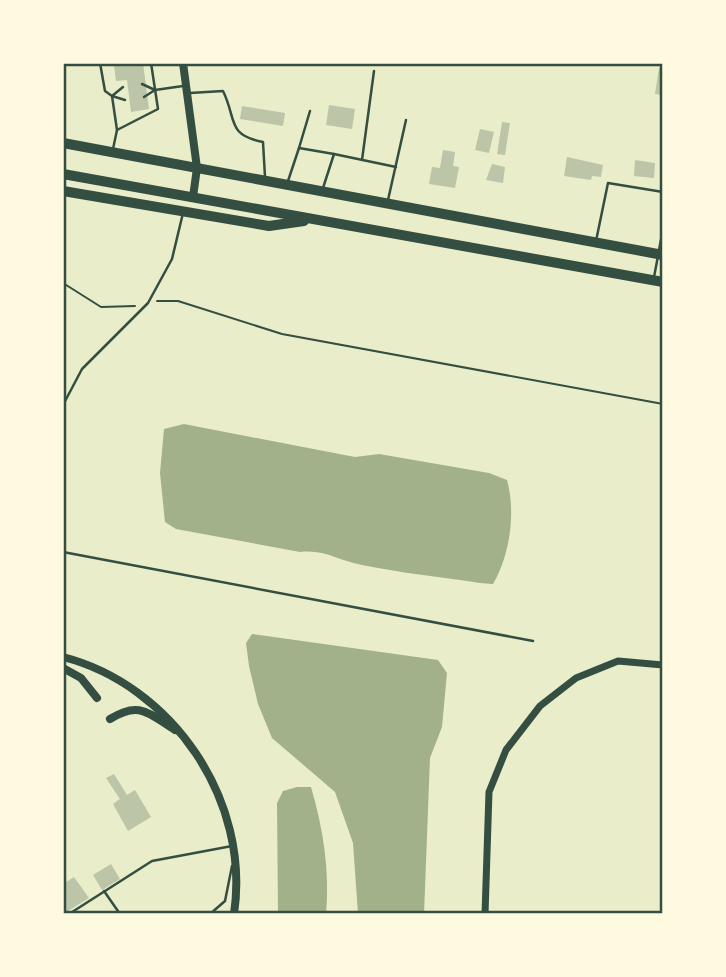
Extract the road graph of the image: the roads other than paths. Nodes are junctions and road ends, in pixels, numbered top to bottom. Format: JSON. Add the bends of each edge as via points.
{"nodes":[{"id":1,"x":100,"y":63,"type":"edge"},
{"id":2,"x":152,"y":63,"type":"edge"},
{"id":3,"x":183,"y":63,"type":"edge"},
{"id":4,"x":374,"y":71,"type":"dead end"},
{"id":5,"x":142,"y":84,"type":"dead end"},
{"id":6,"x":123,"y":87,"type":"dead end"},
{"id":7,"x":186,"y":89,"type":"junction"},
{"id":8,"x":155,"y":90,"type":"junction"},
{"id":9,"x":112,"y":96,"type":"junction"},
{"id":10,"x":144,"y":97,"type":"dead end"},
{"id":11,"x":125,"y":100,"type":"dead end"},
{"id":12,"x":310,"y":111,"type":"dead end"},
{"id":13,"x":406,"y":120,"type":"dead end"},
{"id":14,"x":117,"y":130,"type":"junction"},
{"id":15,"x":63,"y":143,"type":"edge"},
{"id":16,"x":299,"y":148,"type":"junction"},
{"id":17,"x":113,"y":152,"type":"junction"},
{"id":18,"x":334,"y":154,"type":"junction"},
{"id":19,"x":362,"y":160,"type":"junction"},
{"id":20,"x":396,"y":167,"type":"junction"},
{"id":21,"x":197,"y":168,"type":"junction"},
{"id":22,"x":63,"y":174,"type":"edge"},
{"id":23,"x":265,"y":180,"type":"junction"},
{"id":24,"x":287,"y":184,"type":"junction"},
{"id":25,"x":63,"y":191,"type":"edge"},
{"id":26,"x":322,"y":191,"type":"junction"},
{"id":27,"x":663,"y":192,"type":"edge"},
{"id":28,"x":193,"y":197,"type":"junction"},
{"id":29,"x":388,"y":203,"type":"junction"},
{"id":30,"x":183,"y":212,"type":"junction"},
{"id":31,"x":313,"y":220,"type":"junction"},
{"id":32,"x":663,"y":229,"type":"edge"},
{"id":33,"x":596,"y":242,"type":"junction"},
{"id":34,"x":661,"y":254,"type":"edge"},
{"id":35,"x":658,"y":282,"type":"edge"},
{"id":36,"x":63,"y":405,"type":"edge"},
{"id":37,"x":63,"y":552,"type":"edge"},
{"id":38,"x":533,"y":641,"type":"dead end"},
{"id":39,"x":63,"y":657,"type":"edge"},
{"id":40,"x":663,"y":665,"type":"edge"},
{"id":41,"x":63,"y":668,"type":"edge"},
{"id":42,"x":97,"y":698,"type":"dead end"},
{"id":43,"x":110,"y":719,"type":"dead end"},
{"id":44,"x":184,"y":735,"type":"junction"},
{"id":45,"x":232,"y":846,"type":"junction"},
{"id":46,"x":233,"y":857,"type":"junction"},
{"id":47,"x":104,"y":891,"type":"junction"},
{"id":48,"x":68,"y":914,"type":"edge"},
{"id":49,"x":120,"y":914,"type":"edge"},
{"id":50,"x":210,"y":914,"type":"edge"},
{"id":51,"x":234,"y":914,"type":"edge"},
{"id":52,"x":485,"y":914,"type":"edge"}],
"edges":[{"from":1,"to":9,"type":"lane","via":[[105,91]]},
{"from":2,"to":8,"type":"lane"},
{"from":3,"to":7,"type":"main road"},
{"from":4,"to":19,"type":"lane"},
{"from":5,"to":8,"type":"lane"},
{"from":6,"to":9,"type":"lane"},
{"from":7,"to":8,"type":"lane"},
{"from":7,"to":21,"type":"main road"},
{"from":7,"to":23,"type":"lane","via":[[223,91],[238,132],[263,142]]},
{"from":8,"to":10,"type":"lane"},
{"from":8,"to":14,"type":"lane","via":[[158,109]]},
{"from":9,"to":11,"type":"lane"},
{"from":9,"to":14,"type":"lane"},
{"from":12,"to":16,"type":"lane"},
{"from":13,"to":20,"type":"lane"},
{"from":14,"to":17,"type":"lane"},
{"from":15,"to":17,"type":"highway"},
{"from":16,"to":18,"type":"lane"},
{"from":16,"to":24,"type":"lane"},
{"from":17,"to":21,"type":"highway"},
{"from":18,"to":19,"type":"lane"},
{"from":18,"to":26,"type":"lane"},
{"from":19,"to":20,"type":"lane"},
{"from":20,"to":29,"type":"lane"},
{"from":21,"to":23,"type":"highway"},
{"from":21,"to":28,"type":"main road"},
{"from":22,"to":28,"type":"highway"},
{"from":23,"to":24,"type":"highway"},
{"from":24,"to":26,"type":"highway"},
{"from":25,"to":30,"type":"highway"},
{"from":26,"to":29,"type":"highway"},
{"from":27,"to":33,"type":"lane","via":[[608,183]]},
{"from":28,"to":31,"type":"highway"},
{"from":29,"to":33,"type":"highway"},
{"from":30,"to":31,"type":"highway","via":[[269,226]]},
{"from":30,"to":36,"type":"lane","via":[[172,258],[148,303],[82,369]]},
{"from":31,"to":35,"type":"highway"},
{"from":32,"to":34,"type":"lane"},
{"from":33,"to":34,"type":"highway"},
{"from":34,"to":35,"type":"lane"},
{"from":37,"to":38,"type":"lane"},
{"from":39,"to":44,"type":"main road","via":[[120,678]]},
{"from":40,"to":52,"type":"street","via":[[618,661],[576,678],[540,706],[506,750],[489,792]]},
{"from":41,"to":42,"type":"main road","via":[[81,678]]},
{"from":43,"to":44,"type":"main road","via":[[136,708]]},
{"from":44,"to":45,"type":"main road","via":[[218,794]]},
{"from":45,"to":46,"type":"main road"},
{"from":45,"to":47,"type":"lane","via":[[159,858]]},
{"from":46,"to":50,"type":"lane","via":[[226,901]]},
{"from":46,"to":51,"type":"main road"},
{"from":47,"to":48,"type":"lane"},
{"from":47,"to":49,"type":"lane"}]}
